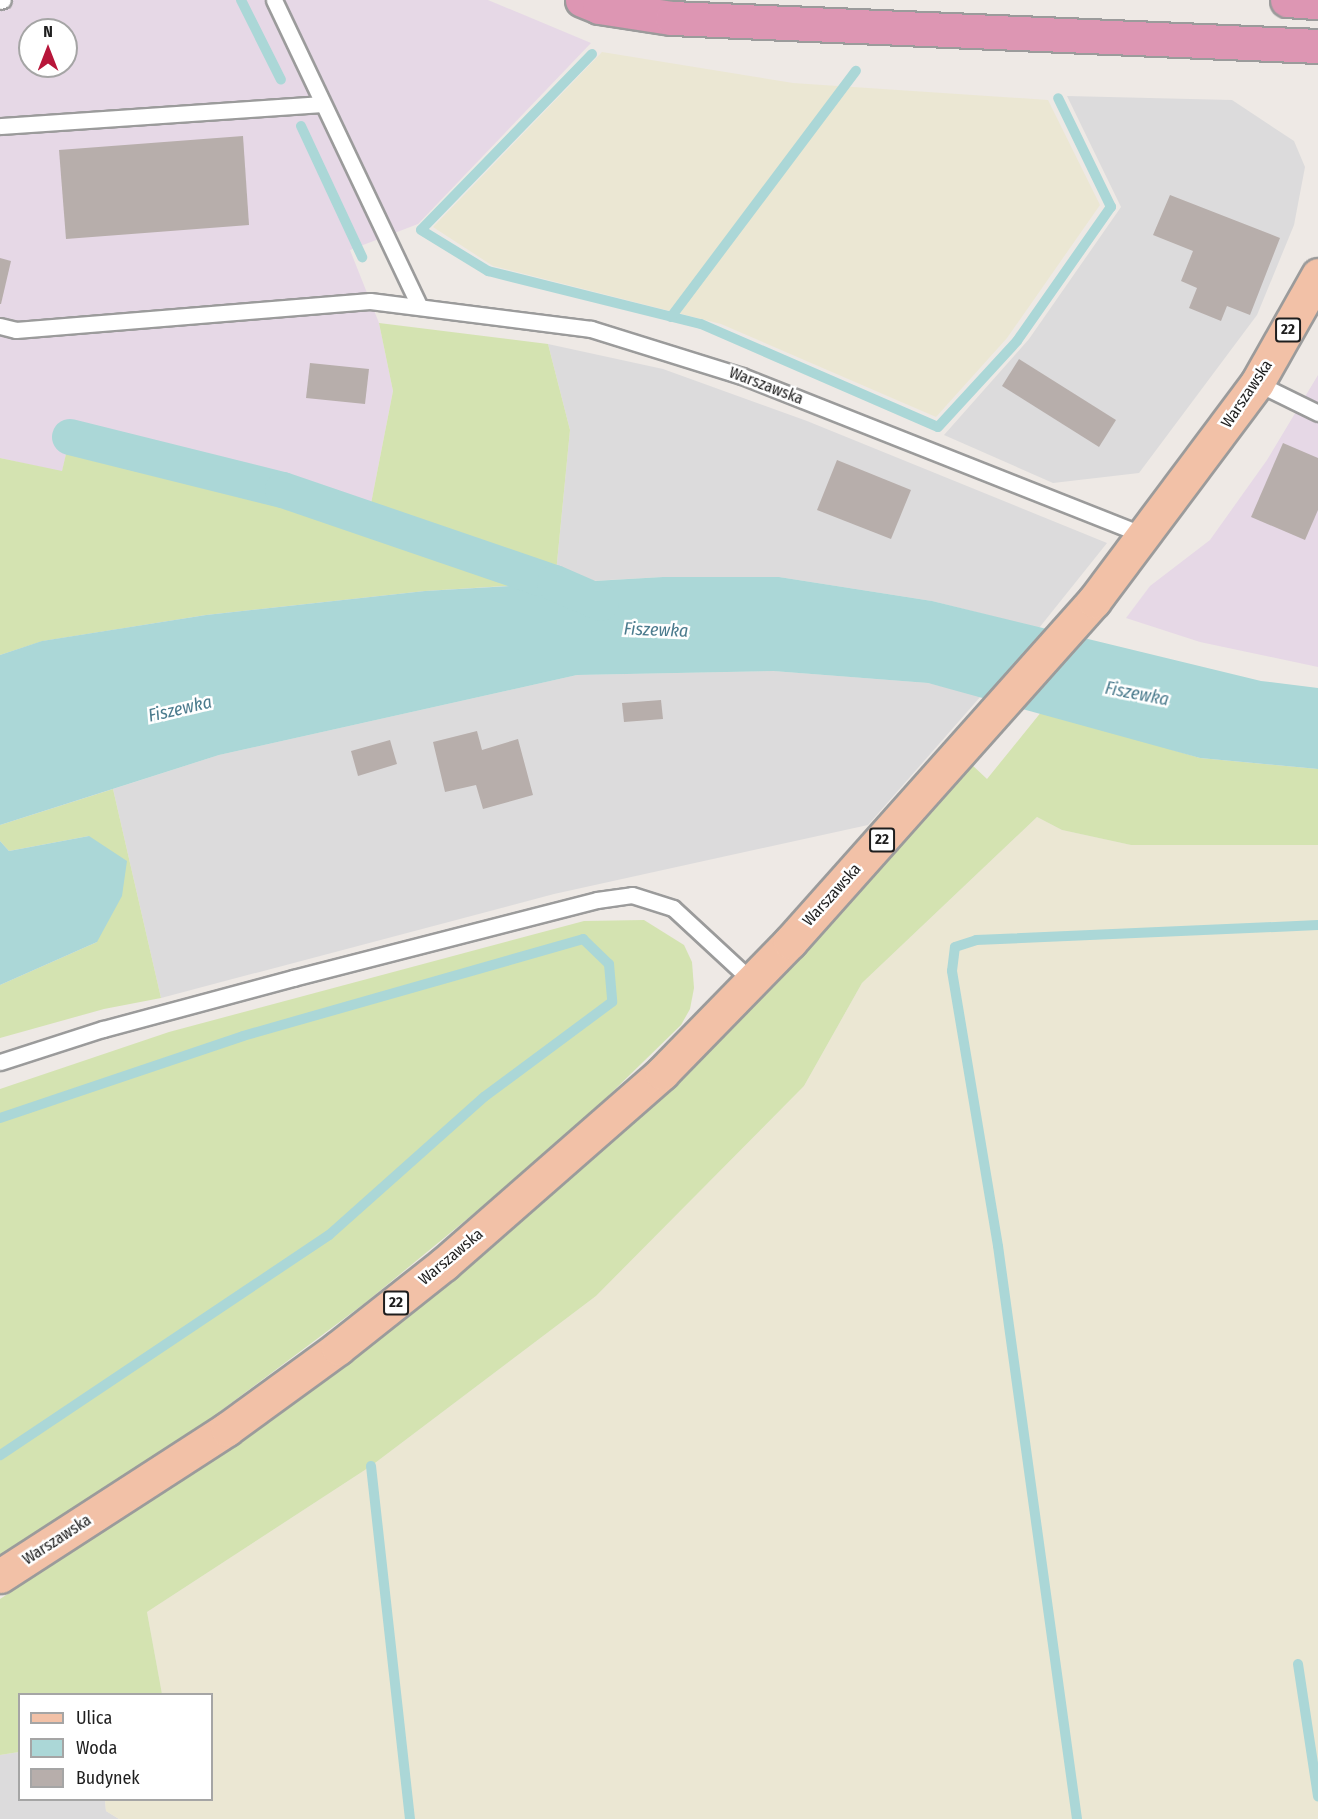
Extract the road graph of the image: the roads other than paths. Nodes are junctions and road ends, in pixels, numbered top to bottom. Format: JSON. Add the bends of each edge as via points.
{"nodes":[{"id":1,"x":274,"y":0,"type":"edge"},
{"id":2,"x":582,"y":0,"type":"edge"},
{"id":3,"x":1287,"y":0,"type":"edge"},
{"id":4,"x":1318,"y":2,"type":"edge"},
{"id":5,"x":1318,"y":46,"type":"edge"},
{"id":6,"x":322,"y":104,"type":"junction"},
{"id":7,"x":0,"y":126,"type":"edge"},
{"id":8,"x":1318,"y":275,"type":"edge"},
{"id":9,"x":419,"y":306,"type":"junction"},
{"id":10,"x":0,"y":326,"type":"edge"},
{"id":11,"x":1257,"y":383,"type":"junction"},
{"id":12,"x":1318,"y":413,"type":"edge"},
{"id":13,"x":1144,"y":535,"type":"junction"},
{"id":14,"x":753,"y":982,"type":"junction"},
{"id":15,"x":0,"y":1062,"type":"edge"},
{"id":16,"x":0,"y":1576,"type":"edge"}],
"edges":[{"from":1,"to":6,"type":"lane"},
{"from":2,"to":5,"type":"highway","via":[[599,7],[672,18]]},
{"from":3,"to":4,"type":"highway"},
{"from":6,"to":7,"type":"lane"},
{"from":6,"to":9,"type":"lane"},
{"from":8,"to":11,"type":"main road","name":"Warszawska","number":"22"},
{"from":9,"to":10,"type":"lane","name":"Warszawska","via":[[370,302],[16,330]]},
{"from":9,"to":13,"type":"lane","name":"Warszawska","via":[[591,329],[732,373]]},
{"from":11,"to":12,"type":"lane"},
{"from":11,"to":13,"type":"main road","name":"Warszawska","number":"22"},
{"from":13,"to":14,"type":"main road","name":"Warszawska","number":"22","via":[[1094,601]]},
{"from":14,"to":15,"type":"lane","via":[[673,908],[632,895],[597,900],[282,981],[103,1029]]},
{"from":14,"to":16,"type":"main road","name":"Warszawska","number":"22","via":[[662,1073],[560,1164],[365,1328],[227,1429]]}]}
